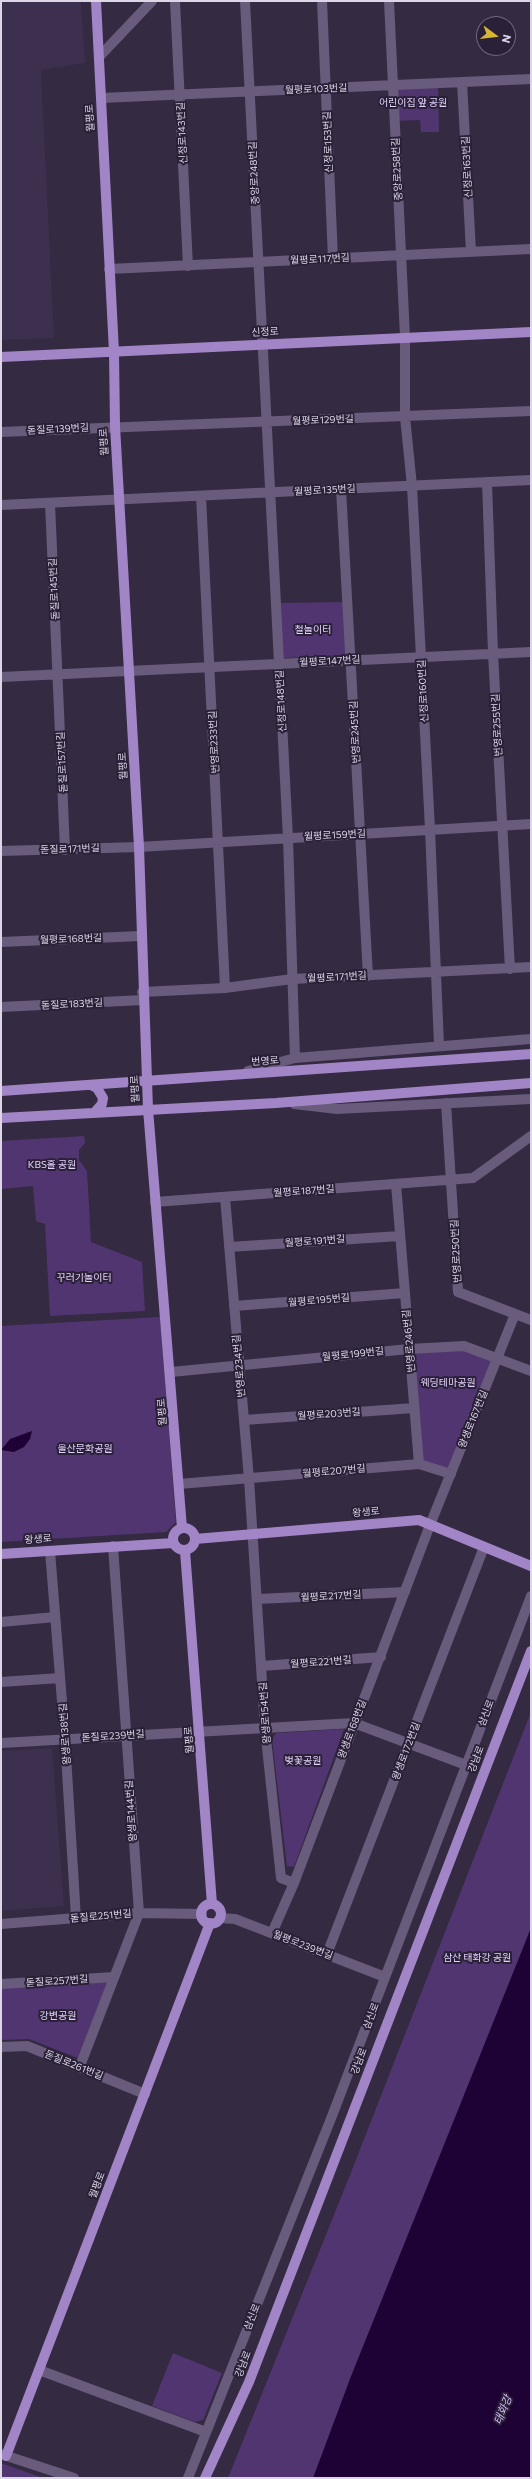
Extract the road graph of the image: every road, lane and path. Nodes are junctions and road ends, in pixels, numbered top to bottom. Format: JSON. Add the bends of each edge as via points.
{"nodes":[{"id":1,"x":96,"y":1,"type":"edge"},
{"id":2,"x":152,"y":1,"type":"edge"},
{"id":3,"x":175,"y":1,"type":"edge"},
{"id":4,"x":245,"y":1,"type":"edge"},
{"id":5,"x":322,"y":1,"type":"edge"},
{"id":6,"x":389,"y":1,"type":"edge"},
{"id":7,"x":99,"y":57,"type":"junction"},
{"id":8,"x":531,"y":79,"type":"edge"},
{"id":9,"x":462,"y":82,"type":"junction"},
{"id":10,"x":392,"y":85,"type":"junction"},
{"id":11,"x":326,"y":88,"type":"junction"},
{"id":12,"x":250,"y":92,"type":"junction"},
{"id":13,"x":180,"y":94,"type":"junction"},
{"id":14,"x":101,"y":98,"type":"junction"},
{"id":15,"x":531,"y":249,"type":"edge"},
{"id":16,"x":471,"y":252,"type":"junction"},
{"id":17,"x":401,"y":256,"type":"junction"},
{"id":18,"x":332,"y":259,"type":"junction"},
{"id":19,"x":259,"y":262,"type":"junction"},
{"id":20,"x":188,"y":266,"type":"junction"},
{"id":21,"x":109,"y":269,"type":"junction"},
{"id":22,"x":531,"y":332,"type":"edge"},
{"id":23,"x":404,"y":337,"type":"junction"},
{"id":24,"x":263,"y":345,"type":"junction"},
{"id":25,"x":114,"y":352,"type":"junction"},
{"id":26,"x":1,"y":357,"type":"edge"},
{"id":27,"x":531,"y":411,"type":"edge"},
{"id":28,"x":405,"y":417,"type":"junction"},
{"id":29,"x":265,"y":423,"type":"junction"},
{"id":30,"x":115,"y":426,"type":"junction"},
{"id":31,"x":1,"y":432,"type":"edge"},
{"id":32,"x":531,"y":480,"type":"edge"},
{"id":33,"x":487,"y":482,"type":"junction"},
{"id":34,"x":412,"y":486,"type":"junction"},
{"id":35,"x":342,"y":489,"type":"junction"},
{"id":36,"x":270,"y":492,"type":"junction"},
{"id":37,"x":201,"y":496,"type":"junction"},
{"id":38,"x":119,"y":500,"type":"junction"},
{"id":39,"x":50,"y":503,"type":"junction"},
{"id":40,"x":1,"y":505,"type":"edge"},
{"id":41,"x":531,"y":652,"type":"edge"},
{"id":42,"x":493,"y":653,"type":"junction"},
{"id":43,"x":421,"y":656,"type":"junction"},
{"id":44,"x":351,"y":660,"type":"junction"},
{"id":45,"x":279,"y":664,"type":"junction"},
{"id":46,"x":210,"y":667,"type":"junction"},
{"id":47,"x":129,"y":671,"type":"junction"},
{"id":48,"x":58,"y":674,"type":"junction"},
{"id":49,"x":1,"y":677,"type":"edge"},
{"id":50,"x":531,"y":824,"type":"edge"},
{"id":51,"x":502,"y":825,"type":"junction"},
{"id":52,"x":430,"y":829,"type":"junction"},
{"id":53,"x":360,"y":833,"type":"junction"},
{"id":54,"x":288,"y":838,"type":"junction"},
{"id":55,"x":219,"y":842,"type":"junction"},
{"id":56,"x":139,"y":847,"type":"junction"},
{"id":57,"x":65,"y":850,"type":"junction"},
{"id":58,"x":1,"y":851,"type":"edge"},
{"id":59,"x":141,"y":936,"type":"junction"},
{"id":60,"x":1,"y":942,"type":"edge"},
{"id":61,"x":531,"y":967,"type":"edge"},
{"id":62,"x":510,"y":969,"type":"junction"},
{"id":63,"x":436,"y":973,"type":"junction"},
{"id":64,"x":368,"y":976,"type":"junction"},
{"id":65,"x":292,"y":980,"type":"junction"},
{"id":66,"x":225,"y":988,"type":"junction"},
{"id":67,"x":143,"y":996,"type":"junction"},
{"id":68,"x":1,"y":1007,"type":"edge"},
{"id":69,"x":531,"y":1039,"type":"edge"},
{"id":70,"x":439,"y":1045,"type":"junction"},
{"id":71,"x":531,"y":1054,"type":"edge"},
{"id":72,"x":295,"y":1058,"type":"junction"},
{"id":73,"x":235,"y":1075,"type":"junction"},
{"id":74,"x":147,"y":1081,"type":"junction"},
{"id":75,"x":531,"y":1083,"type":"edge"},
{"id":76,"x":91,"y":1085,"type":"junction"},
{"id":77,"x":1,"y":1091,"type":"edge"},
{"id":78,"x":531,"y":1099,"type":"edge"},
{"id":79,"x":276,"y":1103,"type":"junction"},
{"id":80,"x":446,"y":1103,"type":"junction"},
{"id":81,"x":148,"y":1109,"type":"junction"},
{"id":82,"x":94,"y":1113,"type":"junction"},
{"id":83,"x":1,"y":1118,"type":"edge"},
{"id":84,"x":531,"y":1136,"type":"edge"},
{"id":85,"x":452,"y":1180,"type":"junction"},
{"id":86,"x":396,"y":1184,"type":"junction"},
{"id":87,"x":225,"y":1197,"type":"junction"},
{"id":88,"x":155,"y":1202,"type":"junction"},
{"id":89,"x":400,"y":1236,"type":"junction"},
{"id":90,"x":229,"y":1247,"type":"junction"},
{"id":91,"x":405,"y":1293,"type":"junction"},
{"id":92,"x":234,"y":1306,"type":"junction"},
{"id":93,"x":515,"y":1314,"type":"junction"},
{"id":94,"x":531,"y":1320,"type":"edge"},
{"id":95,"x":409,"y":1349,"type":"junction"},
{"id":96,"x":497,"y":1359,"type":"junction"},
{"id":97,"x":239,"y":1366,"type":"junction"},
{"id":98,"x":531,"y":1371,"type":"edge"},
{"id":99,"x":171,"y":1372,"type":"junction"},
{"id":100,"x":414,"y":1408,"type":"junction"},
{"id":101,"x":244,"y":1420,"type":"junction"},
{"id":102,"x":419,"y":1464,"type":"junction"},
{"id":103,"x":450,"y":1474,"type":"junction"},
{"id":104,"x":249,"y":1479,"type":"junction"},
{"id":105,"x":179,"y":1484,"type":"junction"},
{"id":106,"x":430,"y":1524,"type":"junction"},
{"id":107,"x":182,"y":1528,"type":"junction"},
{"id":108,"x":253,"y":1534,"type":"junction"},
{"id":109,"x":195,"y":1539,"type":"junction"},
{"id":110,"x":173,"y":1543,"type":"junction"},
{"id":111,"x":112,"y":1546,"type":"junction"},
{"id":112,"x":484,"y":1547,"type":"junction"},
{"id":113,"x":50,"y":1551,"type":"junction"},
{"id":114,"x":185,"y":1551,"type":"junction"},
{"id":115,"x":1,"y":1554,"type":"edge"},
{"id":116,"x":531,"y":1566,"type":"edge"},
{"id":117,"x":405,"y":1592,"type":"junction"},
{"id":118,"x":531,"y":1596,"type":"edge"},
{"id":119,"x":258,"y":1599,"type":"junction"},
{"id":120,"x":55,"y":1617,"type":"junction"},
{"id":121,"x":1,"y":1622,"type":"edge"},
{"id":122,"x":531,"y":1651,"type":"edge"},
{"id":123,"x":381,"y":1657,"type":"junction"},
{"id":124,"x":262,"y":1666,"type":"junction"},
{"id":125,"x":60,"y":1678,"type":"junction"},
{"id":126,"x":1,"y":1682,"type":"edge"},
{"id":127,"x":354,"y":1723,"type":"junction"},
{"id":128,"x":266,"y":1729,"type":"junction"},
{"id":129,"x":200,"y":1730,"type":"junction"},
{"id":130,"x":125,"y":1735,"type":"junction"},
{"id":131,"x":65,"y":1739,"type":"junction"},
{"id":132,"x":1,"y":1743,"type":"edge"},
{"id":133,"x":408,"y":1744,"type":"junction"},
{"id":134,"x":466,"y":1765,"type":"junction"},
{"id":135,"x":294,"y":1883,"type":"junction"},
{"id":136,"x":212,"y":1904,"type":"junction"},
{"id":137,"x":139,"y":1913,"type":"junction"},
{"id":138,"x":202,"y":1914,"type":"junction"},
{"id":139,"x":76,"y":1918,"type":"junction"},
{"id":140,"x":220,"y":1918,"type":"junction"},
{"id":141,"x":210,"y":1923,"type":"junction"},
{"id":142,"x":1,"y":1924,"type":"edge"},
{"id":143,"x":272,"y":1933,"type":"junction"},
{"id":144,"x":327,"y":1954,"type":"junction"},
{"id":145,"x":114,"y":1977,"type":"junction"},
{"id":146,"x":386,"y":1977,"type":"junction"},
{"id":147,"x":1,"y":1984,"type":"edge"},
{"id":148,"x":1,"y":2047,"type":"edge"},
{"id":149,"x":80,"y":2066,"type":"junction"},
{"id":150,"x":145,"y":2094,"type":"junction"},
{"id":151,"x":39,"y":2370,"type":"junction"},
{"id":152,"x":206,"y":2432,"type":"junction"},
{"id":153,"x":4,"y":2455,"type":"edge"},
{"id":154,"x":74,"y":2478,"type":"edge"},
{"id":155,"x":188,"y":2478,"type":"edge"},
{"id":156,"x":205,"y":2478,"type":"edge"}],
"edges":[{"from":1,"to":7,"type":"main road","name":"월평로"},
{"from":2,"to":7,"type":"street"},
{"from":3,"to":13,"type":"street","name":"신정로143번길"},
{"from":4,"to":12,"type":"street","name":"중앙로248번길"},
{"from":5,"to":11,"type":"street","name":"신정로153번길"},
{"from":6,"to":10,"type":"street","name":"중앙로258번길"},
{"from":7,"to":14,"type":"main road","name":"월평로"},
{"from":8,"to":9,"type":"street","name":"월평로103번길"},
{"from":9,"to":10,"type":"street","name":"월평로103번길"},
{"from":9,"to":16,"type":"street","name":"신정로163번길"},
{"from":10,"to":11,"type":"street","name":"월평로103번길"},
{"from":10,"to":17,"type":"street","name":"중앙로258번길"},
{"from":11,"to":12,"type":"street","name":"월평로103번길"},
{"from":11,"to":18,"type":"street","name":"신정로153번길"},
{"from":12,"to":13,"type":"street","name":"월평로103번길"},
{"from":12,"to":19,"type":"street","name":"중앙로248번길"},
{"from":13,"to":14,"type":"street","name":"월평로103번길"},
{"from":13,"to":20,"type":"street","name":"신정로143번길"},
{"from":14,"to":21,"type":"main road","name":"월평로"},
{"from":15,"to":16,"type":"street","name":"월평로117번길"},
{"from":16,"to":17,"type":"street","name":"월평로117번길"},
{"from":17,"to":18,"type":"street","name":"월평로117번길"},
{"from":17,"to":23,"type":"street","name":"중앙로258번길"},
{"from":18,"to":19,"type":"street","name":"월평로117번길"},
{"from":19,"to":20,"type":"street","name":"월평로117번길"},
{"from":19,"to":24,"type":"street","name":"중앙로248번길"},
{"from":20,"to":21,"type":"street","name":"월평로117번길"},
{"from":21,"to":25,"type":"main road","name":"월평로"},
{"from":22,"to":23,"type":"main road","name":"신정로"},
{"from":23,"to":24,"type":"main road","name":"신정로"},
{"from":23,"to":28,"type":"street","name":"신정로160번길"},
{"from":24,"to":25,"type":"main road","name":"신정로"},
{"from":24,"to":29,"type":"street","name":"신정로148번길"},
{"from":25,"to":26,"type":"main road","name":"신정로"},
{"from":25,"to":30,"type":"main road","name":"월평로"},
{"from":27,"to":28,"type":"street","name":"월평로129번길"},
{"from":28,"to":29,"type":"street","name":"월평로129번길"},
{"from":28,"to":34,"type":"street","name":"신정로160번길"},
{"from":29,"to":30,"type":"street","name":"월평로129번길","via":[[124,429]]},
{"from":29,"to":36,"type":"street","name":"신정로148번길"},
{"from":30,"to":31,"type":"street","name":"돋질로139번길"},
{"from":30,"to":38,"type":"main road","name":"월평로"},
{"from":32,"to":33,"type":"street","name":"월평로135번길"},
{"from":33,"to":34,"type":"street","name":"월평로135번길"},
{"from":33,"to":42,"type":"street","name":"번영로255번길"},
{"from":34,"to":35,"type":"street","name":"월평로135번길"},
{"from":34,"to":43,"type":"street","name":"신정로160번길"},
{"from":35,"to":36,"type":"street","name":"월평로135번길"},
{"from":35,"to":44,"type":"street","name":"번영로245번길"},
{"from":36,"to":37,"type":"street","name":"월평로135번길"},
{"from":36,"to":45,"type":"street","name":"신정로148번길"},
{"from":37,"to":38,"type":"street","name":"월평로135번길"},
{"from":37,"to":46,"type":"street","name":"번영로233번길"},
{"from":38,"to":39,"type":"street"},
{"from":38,"to":47,"type":"main road","name":"월평로"},
{"from":39,"to":40,"type":"street"},
{"from":39,"to":48,"type":"street","name":"돋질로145번길"},
{"from":41,"to":42,"type":"street","name":"월평로147번길"},
{"from":42,"to":43,"type":"street","name":"월평로147번길"},
{"from":42,"to":51,"type":"street","name":"번영로255번길"},
{"from":43,"to":44,"type":"street","name":"월평로147번길"},
{"from":43,"to":52,"type":"street","name":"신정로160번길"},
{"from":44,"to":45,"type":"street","name":"월평로147번길"},
{"from":44,"to":53,"type":"street","name":"번영로245번길"},
{"from":45,"to":46,"type":"street","name":"월평로147번길"},
{"from":45,"to":54,"type":"street","name":"신정로148번길"},
{"from":46,"to":47,"type":"street","name":"월평로147번길"},
{"from":46,"to":55,"type":"street","name":"번영로233번길"},
{"from":47,"to":48,"type":"street"},
{"from":47,"to":56,"type":"main road","name":"월평로"},
{"from":48,"to":49,"type":"street"},
{"from":48,"to":57,"type":"street","name":"돋질로157번길"},
{"from":50,"to":51,"type":"street","name":"월평로159번길"},
{"from":51,"to":52,"type":"street","name":"월평로159번길"},
{"from":51,"to":62,"type":"street","name":"번영로255번길"},
{"from":52,"to":53,"type":"street","name":"월평로159번길"},
{"from":52,"to":63,"type":"street","name":"신정로160번길"},
{"from":53,"to":54,"type":"street","name":"월평로159번길"},
{"from":53,"to":64,"type":"street","name":"번영로245번길"},
{"from":54,"to":55,"type":"street","name":"월평로159번길"},
{"from":54,"to":65,"type":"street","name":"신정로148번길"},
{"from":55,"to":56,"type":"street","name":"월평로159번길"},
{"from":55,"to":66,"type":"street","name":"번영로233번길"},
{"from":56,"to":57,"type":"street","name":"돋질로171번길"},
{"from":56,"to":59,"type":"main road","name":"월평로"},
{"from":57,"to":58,"type":"street","name":"돋질로171번길"},
{"from":59,"to":60,"type":"street","name":"월평로168번길"},
{"from":59,"to":67,"type":"main road","name":"월평로"},
{"from":61,"to":62,"type":"street","name":"월평로171번길"},
{"from":62,"to":63,"type":"street","name":"월평로171번길"},
{"from":63,"to":64,"type":"street","name":"월평로171번길"},
{"from":63,"to":70,"type":"street","name":"신정로160번길"},
{"from":64,"to":65,"type":"street","name":"월평로171번길"},
{"from":65,"to":66,"type":"street","name":"월평로171번길"},
{"from":65,"to":72,"type":"street","name":"신정로148번길"},
{"from":66,"to":67,"type":"street","name":"월평로171번길"},
{"from":67,"to":68,"type":"street","name":"돋질로183번길"},
{"from":67,"to":74,"type":"main road","name":"월평로"},
{"from":69,"to":70,"type":"street"},
{"from":70,"to":72,"type":"street"},
{"from":71,"to":73,"type":"main road","name":"번영로"},
{"from":72,"to":73,"type":"street"},
{"from":73,"to":74,"type":"main road","name":"번영로"},
{"from":74,"to":76,"type":"main road","name":"번영로"},
{"from":74,"to":81,"type":"main road","name":"월평로"},
{"from":75,"to":79,"type":"main road"},
{"from":76,"to":77,"type":"main road","name":"번영로"},
{"from":76,"to":82,"type":"main road","via":[[97,1088],[103,1098],[102,1104]]},
{"from":78,"to":80,"type":"street"},
{"from":79,"to":80,"type":"street","via":[[337,1109]]},
{"from":79,"to":81,"type":"main road"},
{"from":80,"to":85,"type":"street","name":"번영로250번길"},
{"from":81,"to":82,"type":"main road"},
{"from":81,"to":88,"type":"main road","name":"월평로"},
{"from":82,"to":83,"type":"main road"},
{"from":84,"to":85,"type":"street","via":[[473,1178]]},
{"from":85,"to":86,"type":"street","name":"월평로187번길"},
{"from":85,"to":93,"type":"street","name":"번영로250번길","via":[[458,1292]]},
{"from":86,"to":87,"type":"street","name":"월평로187번길"},
{"from":86,"to":89,"type":"street","name":"번영로246번길"},
{"from":87,"to":88,"type":"street","name":"월평로187번길"},
{"from":87,"to":90,"type":"street","name":"번영로234번길"},
{"from":88,"to":99,"type":"main road","name":"월평로"},
{"from":89,"to":90,"type":"street","name":"월평로191번길"},
{"from":89,"to":91,"type":"street","name":"번영로246번길"},
{"from":90,"to":92,"type":"street","name":"번영로234번길"},
{"from":91,"to":92,"type":"street","name":"월평로195번길"},
{"from":91,"to":95,"type":"street","name":"번영로246번길"},
{"from":92,"to":97,"type":"street","name":"번영로234번길"},
{"from":93,"to":94,"type":"street","name":"번영로250번길"},
{"from":93,"to":96,"type":"street","name":"왕생로167번길"},
{"from":95,"to":96,"type":"street","name":"월평로199번길","via":[[464,1346]]},
{"from":95,"to":97,"type":"street","name":"월평로199번길"},
{"from":95,"to":100,"type":"street","name":"번영로246번길"},
{"from":96,"to":98,"type":"street","name":"월평로199번길"},
{"from":96,"to":103,"type":"street","name":"왕생로167번길"},
{"from":97,"to":99,"type":"street","name":"월평로199번길"},
{"from":97,"to":101,"type":"street","name":"번영로234번길"},
{"from":99,"to":105,"type":"main road","name":"월평로"},
{"from":100,"to":101,"type":"street","name":"월평로203번길"},
{"from":100,"to":102,"type":"street","name":"번영로246번길"},
{"from":101,"to":104,"type":"street","name":"번영로234번길"},
{"from":102,"to":103,"type":"street"},
{"from":102,"to":104,"type":"street","name":"월평로207번길"},
{"from":103,"to":106,"type":"street","name":"왕생로167번길"},
{"from":104,"to":105,"type":"street","name":"월평로207번길"},
{"from":104,"to":108,"type":"street","name":"번영로234번길"},
{"from":105,"to":107,"type":"main road","name":"월평로"},
{"from":106,"to":108,"type":"main road","name":"왕생로","via":[[419,1520]]},
{"from":106,"to":112,"type":"main road","name":"왕생로"},
{"from":106,"to":117,"type":"street","name":"왕생로168번길"},
{"from":107,"to":109,"type":"main road","via":[[190,1529]]},
{"from":107,"to":110,"type":"main road","via":[[174,1534]]},
{"from":108,"to":109,"type":"main road","name":"왕생로"},
{"from":108,"to":119,"type":"street","name":"왕생로154번길"},
{"from":109,"to":114,"type":"main road","via":[[192,1548]]},
{"from":110,"to":111,"type":"main road","name":"왕생로"},
{"from":110,"to":114,"type":"main road","via":[[177,1549]]},
{"from":111,"to":113,"type":"main road","name":"왕생로"},
{"from":111,"to":130,"type":"street","name":"왕생로144번길"},
{"from":112,"to":116,"type":"main road","name":"왕생로"},
{"from":112,"to":133,"type":"street","name":"왕생로172번길"},
{"from":113,"to":115,"type":"main road","name":"왕생로"},
{"from":113,"to":120,"type":"street","name":"왕생로138번길"},
{"from":114,"to":129,"type":"main road","name":"월평로"},
{"from":117,"to":119,"type":"street","name":"월평로217번길"},
{"from":117,"to":123,"type":"street","name":"왕생로168번길"},
{"from":118,"to":134,"type":"street","name":"삼신로"},
{"from":119,"to":124,"type":"street","name":"왕생로154번길"},
{"from":120,"to":121,"type":"street"},
{"from":120,"to":125,"type":"street","name":"왕생로138번길"},
{"from":122,"to":156,"type":"main road","name":"강남로","via":[[249,2382]]},
{"from":123,"to":124,"type":"street","name":"월평로221번길"},
{"from":123,"to":127,"type":"street","name":"왕생로168번길"},
{"from":124,"to":128,"type":"street","name":"왕생로154번길"},
{"from":125,"to":126,"type":"street"},
{"from":125,"to":131,"type":"street","name":"왕생로138번길"},
{"from":127,"to":128,"type":"street","name":"돋질로239번길"},
{"from":127,"to":133,"type":"street"},
{"from":127,"to":135,"type":"street","name":"왕생로168번길"},
{"from":128,"to":129,"type":"street","name":"돋질로239번길"},
{"from":128,"to":135,"type":"street","name":"왕생로154번길","via":[[281,1878]]},
{"from":129,"to":130,"type":"street","name":"돋질로239번길"},
{"from":129,"to":136,"type":"main road","name":"월평로"},
{"from":130,"to":131,"type":"street","name":"돋질로239번길"},
{"from":130,"to":137,"type":"street","name":"왕생로144번길"},
{"from":131,"to":132,"type":"street","name":"돋질로239번길"},
{"from":131,"to":139,"type":"street","name":"왕생로138번길"},
{"from":133,"to":134,"type":"street"},
{"from":133,"to":144,"type":"street","name":"왕생로172번길"},
{"from":134,"to":146,"type":"street","name":"삼신로"},
{"from":135,"to":143,"type":"street","name":"왕생로168번길"},
{"from":136,"to":138,"type":"main road","via":[[204,1907]]},
{"from":136,"to":140,"type":"main road","via":[[219,1907]]},
{"from":137,"to":138,"type":"street","name":"돋질로251번길"},
{"from":137,"to":139,"type":"street","name":"돋질로251번길"},
{"from":137,"to":145,"type":"street","name":"왕생로144번길"},
{"from":138,"to":141,"type":"main road","via":[[204,1920]]},
{"from":139,"to":142,"type":"street","name":"돋질로251번길"},
{"from":140,"to":141,"type":"main road"},
{"from":140,"to":143,"type":"street","name":"월평로239번길","via":[[235,1919]]},
{"from":141,"to":150,"type":"main road","name":"월평로"},
{"from":143,"to":144,"type":"street","name":"월평로239번길"},
{"from":144,"to":146,"type":"street","name":"월평로239번길"},
{"from":145,"to":147,"type":"street","name":"돋질로257번길"},
{"from":145,"to":149,"type":"street","name":"왕생로144번길"},
{"from":146,"to":152,"type":"street","name":"삼신로"},
{"from":148,"to":149,"type":"street","name":"돋질로261번길","via":[[27,2046]]},
{"from":149,"to":150,"type":"street","name":"돋질로261번길"},
{"from":150,"to":151,"type":"main road","name":"월평로"},
{"from":151,"to":152,"type":"street"},
{"from":151,"to":153,"type":"main road","name":"월평로"},
{"from":152,"to":155,"type":"street","name":"삼신로"},
{"from":153,"to":154,"type":"street"}]}
